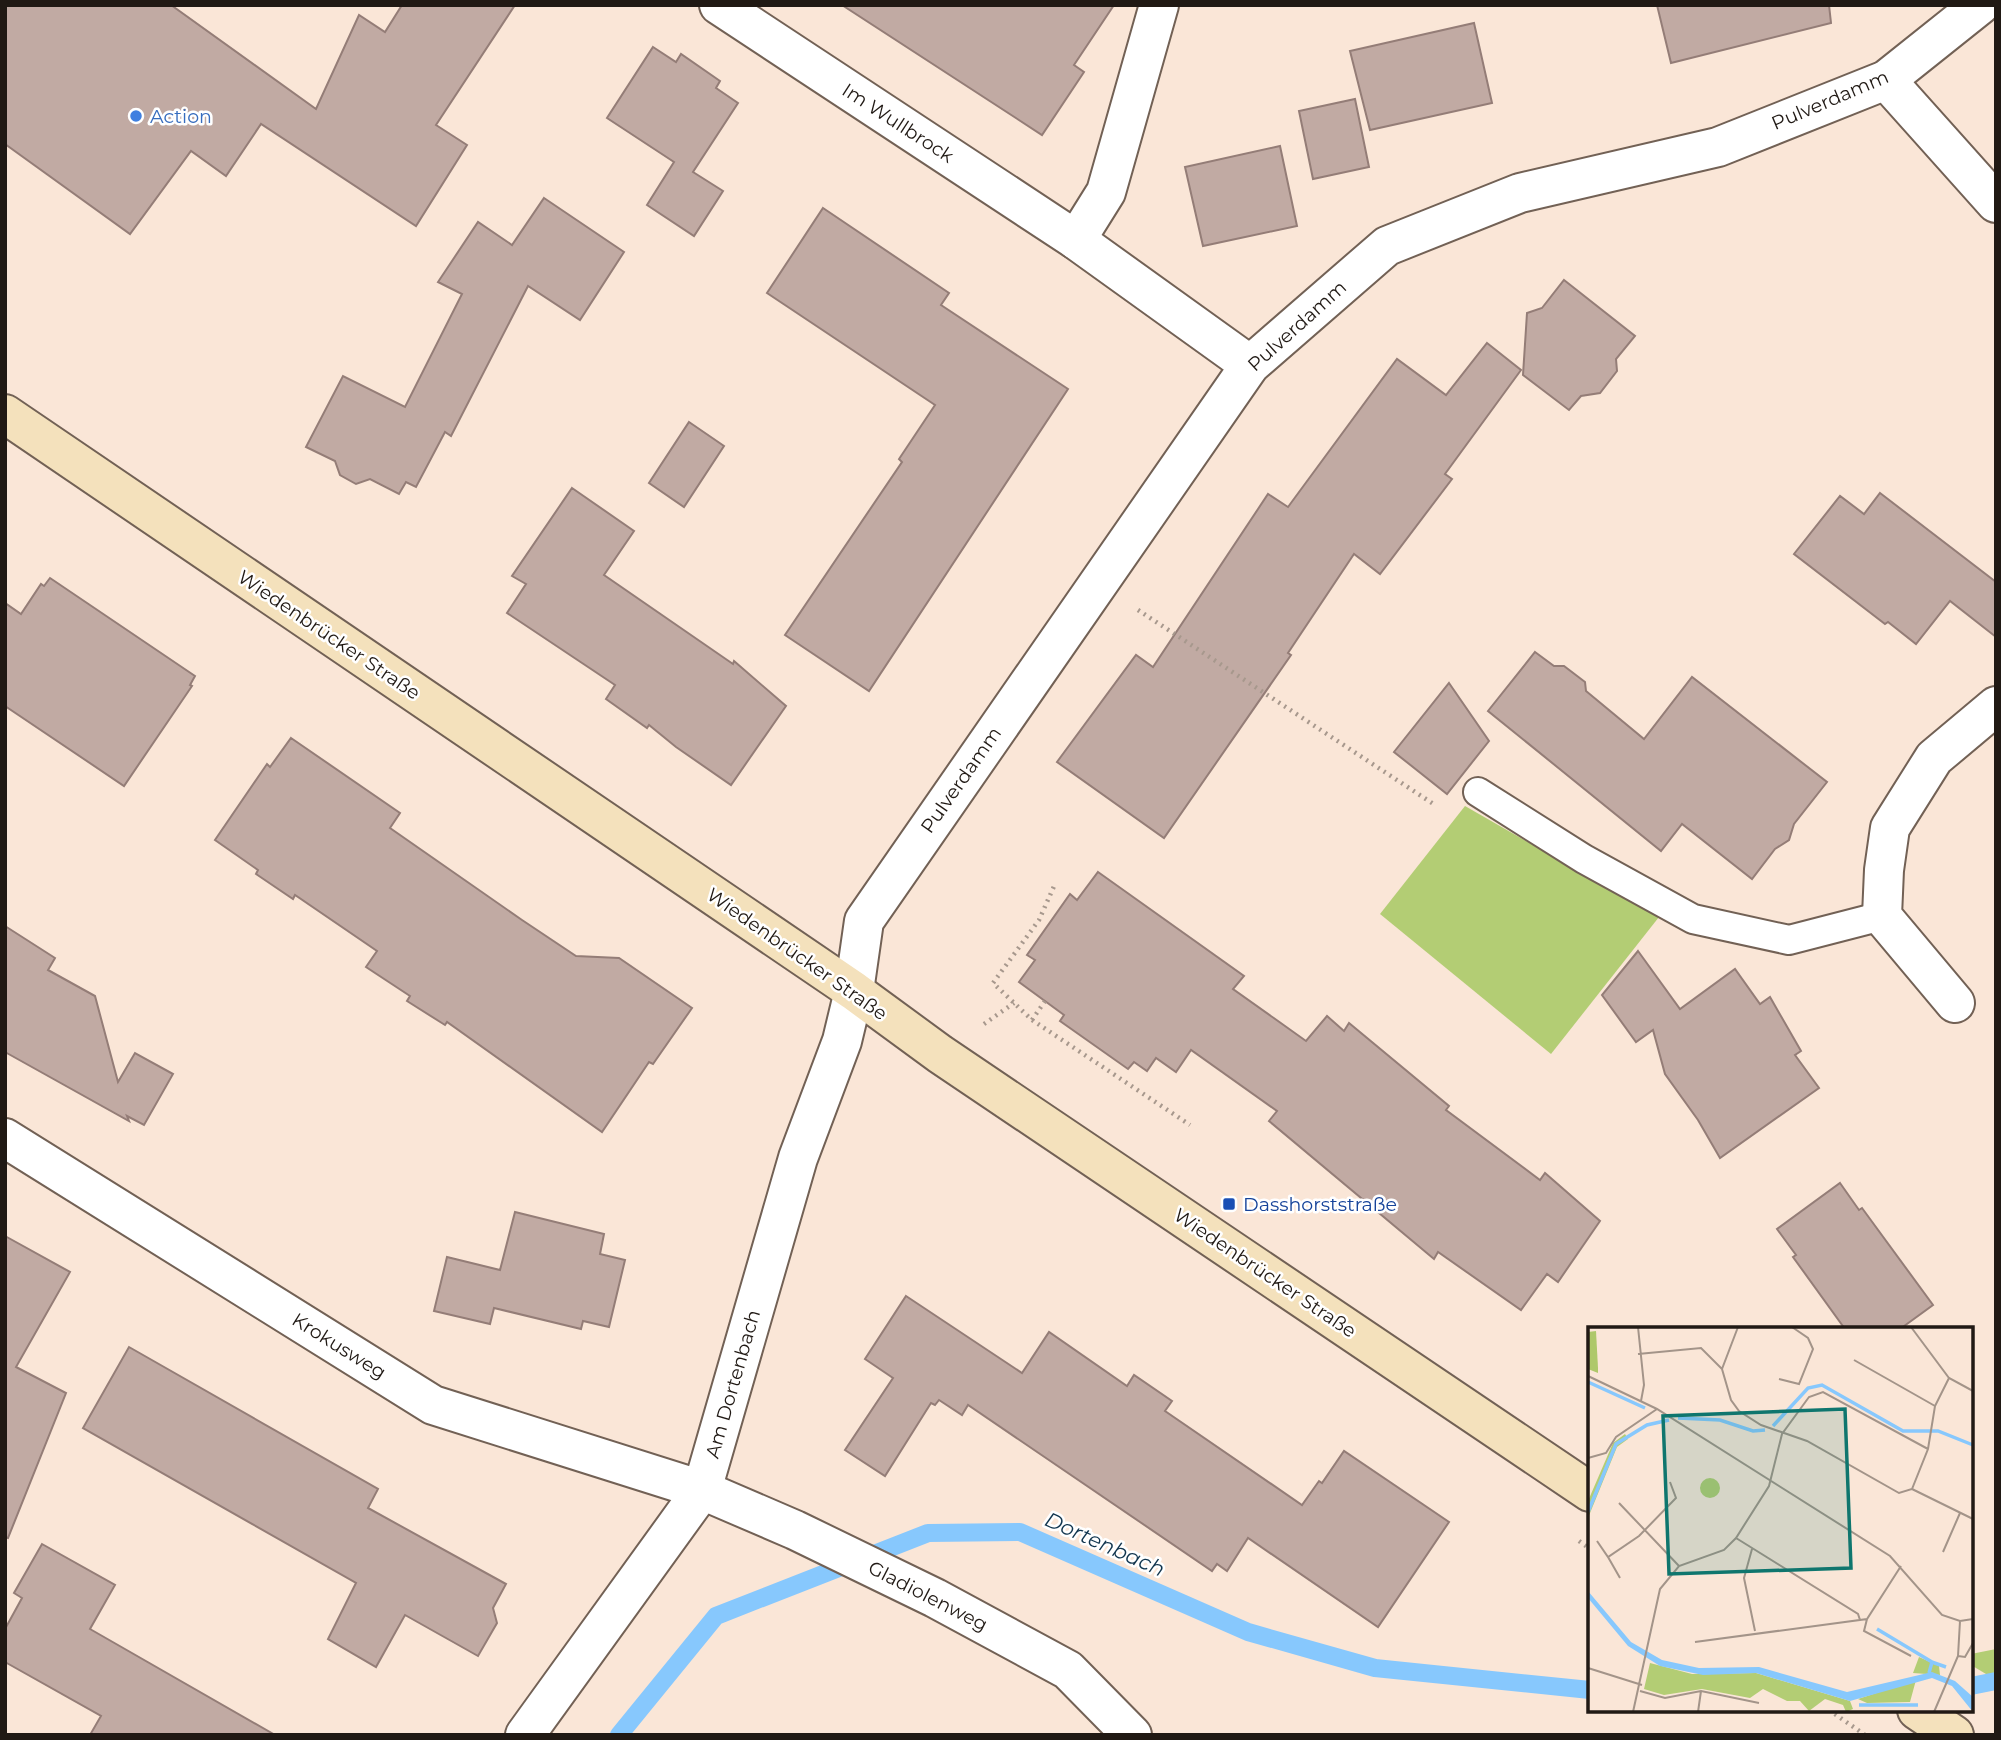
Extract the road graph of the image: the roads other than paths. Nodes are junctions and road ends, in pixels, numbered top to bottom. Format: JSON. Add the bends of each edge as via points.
{"nodes":[{"id":1,"x":719,"y":5,"type":"edge"},
{"id":2,"x":1159,"y":5,"type":"edge"},
{"id":3,"x":1980,"y":5,"type":"edge"},
{"id":4,"x":1886,"y":80,"type":"junction"},
{"id":5,"x":1996,"y":203,"type":"edge"},
{"id":6,"x":1076,"y":240,"type":"junction"},
{"id":7,"x":1250,"y":365,"type":"junction"},
{"id":8,"x":5,"y":414,"type":"edge"},
{"id":9,"x":1996,"y":706,"type":"edge"},
{"id":10,"x":1478,"y":792,"type":"dead end"},
{"id":11,"x":1882,"y":916,"type":"junction"},
{"id":12,"x":854,"y":991,"type":"junction"},
{"id":13,"x":1955,"y":1003,"type":"dead end"},
{"id":14,"x":5,"y":1138,"type":"edge"},
{"id":15,"x":702,"y":1490,"type":"junction"},
{"id":16,"x":1588,"y":1491,"type":"edge"},
{"id":17,"x":525,"y":1735,"type":"edge"},
{"id":18,"x":1132,"y":1735,"type":"edge"}],
"edges":[{"from":1,"to":6,"type":"street","name":"Im Wullbrock"},
{"from":2,"to":6,"type":"street","via":[[1106,192]]},
{"from":3,"to":4,"type":"street","name":"Pulverdamm"},
{"from":4,"to":5,"type":"street"},
{"from":4,"to":7,"type":"street","name":"Pulverdamm","via":[[1718,147],[1520,193],[1387,246]]},
{"from":6,"to":7,"type":"street","name":"Im Wullbrock"},
{"from":7,"to":12,"type":"street","name":"Pulverdamm","via":[[864,921]]},
{"from":8,"to":12,"type":"main road","name":"Wiedenbrücker Straße"},
{"from":9,"to":11,"type":"street","via":[[1934,758],[1890,828]]},
{"from":10,"to":11,"type":"lane","via":[[1584,859],[1693,919],[1789,940]]},
{"from":11,"to":13,"type":"street"},
{"from":12,"to":15,"type":"street","name":"Am Dortenbach","via":[[842,1041],[798,1158]]},
{"from":12,"to":16,"type":"main road","name":"Wiedenbrücker Straße","via":[[940,1054]]},
{"from":14,"to":15,"type":"street","name":"Krokusweg","via":[[433,1405]]},
{"from":15,"to":17,"type":"street","name":"Am Dortenbach"},
{"from":15,"to":18,"type":"street","name":"Gladiolenweg","via":[[934,1598],[1068,1671]]}]}
